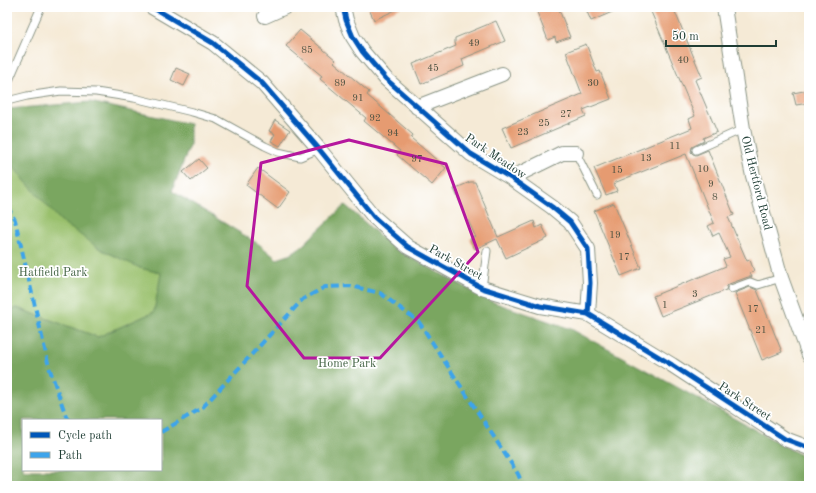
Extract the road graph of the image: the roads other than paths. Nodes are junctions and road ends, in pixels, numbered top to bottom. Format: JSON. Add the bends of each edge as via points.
{"nodes":[{"id":1,"x":41,"y":7,"type":"edge"},
{"id":2,"x":152,"y":7,"type":"edge"},
{"id":3,"x":285,"y":7,"type":"edge"},
{"id":4,"x":343,"y":7,"type":"edge"},
{"id":5,"x":724,"y":7,"type":"edge"},
{"id":6,"x":265,"y":16,"type":"dead end"},
{"id":7,"x":502,"y":74,"type":"dead end"},
{"id":8,"x":7,"y":85,"type":"edge"},
{"id":9,"x":7,"y":100,"type":"edge"},
{"id":10,"x":417,"y":107,"type":"junction"},
{"id":11,"x":743,"y":130,"type":"junction"},
{"id":12,"x":319,"y":149,"type":"junction"},
{"id":13,"x":696,"y":150,"type":"dead end"},
{"id":14,"x":576,"y":153,"type":"joint"},
{"id":15,"x":511,"y":178,"type":"junction"},
{"id":16,"x":597,"y":195,"type":"dead end"},
{"id":17,"x":487,"y":251,"type":"dead end"},
{"id":18,"x":781,"y":278,"type":"junction"},
{"id":19,"x":482,"y":288,"type":"junction"},
{"id":20,"x":730,"y":289,"type":"dead end"},
{"id":21,"x":588,"y":314,"type":"junction"},
{"id":22,"x":809,"y":355,"type":"edge"},
{"id":23,"x":809,"y":448,"type":"edge"}],
"edges":[{"from":1,"to":8,"type":"lane"},
{"from":2,"to":12,"type":"street","name":"Park Street","via":[[213,42],[262,83]]},
{"from":3,"to":6,"type":"street"},
{"from":4,"to":10,"type":"street","name":"Park Meadow","via":[[353,37],[362,51],[386,79]]},
{"from":5,"to":11,"type":"street","name":"Old Hertford Road"},
{"from":7,"to":10,"type":"street"},
{"from":9,"to":12,"type":"lane","via":[[61,91],[96,92],[134,98],[216,119],[278,152],[300,157]]},
{"from":10,"to":15,"type":"street","name":"Park Meadow","via":[[471,154]]},
{"from":11,"to":13,"type":"lane"},
{"from":11,"to":18,"type":"street","name":"Old Hertford Road"},
{"from":12,"to":19,"type":"street","name":"Park Street","via":[[374,217],[408,247]]},
{"from":14,"to":15,"type":"street","name":"Park Meadow","via":[[562,153]]},
{"from":14,"to":16,"type":"lane"},
{"from":15,"to":21,"type":"street","name":"Park Meadow","via":[[570,222],[588,249]]},
{"from":17,"to":19,"type":"lane"},
{"from":18,"to":20,"type":"lane","via":[[758,285],[750,282]]},
{"from":18,"to":22,"type":"street","name":"Old Hertford Road"},
{"from":19,"to":21,"type":"street","name":"Park Street","via":[[540,306]]},
{"from":21,"to":23,"type":"street","name":"Park Street","via":[[785,439]]}]}
